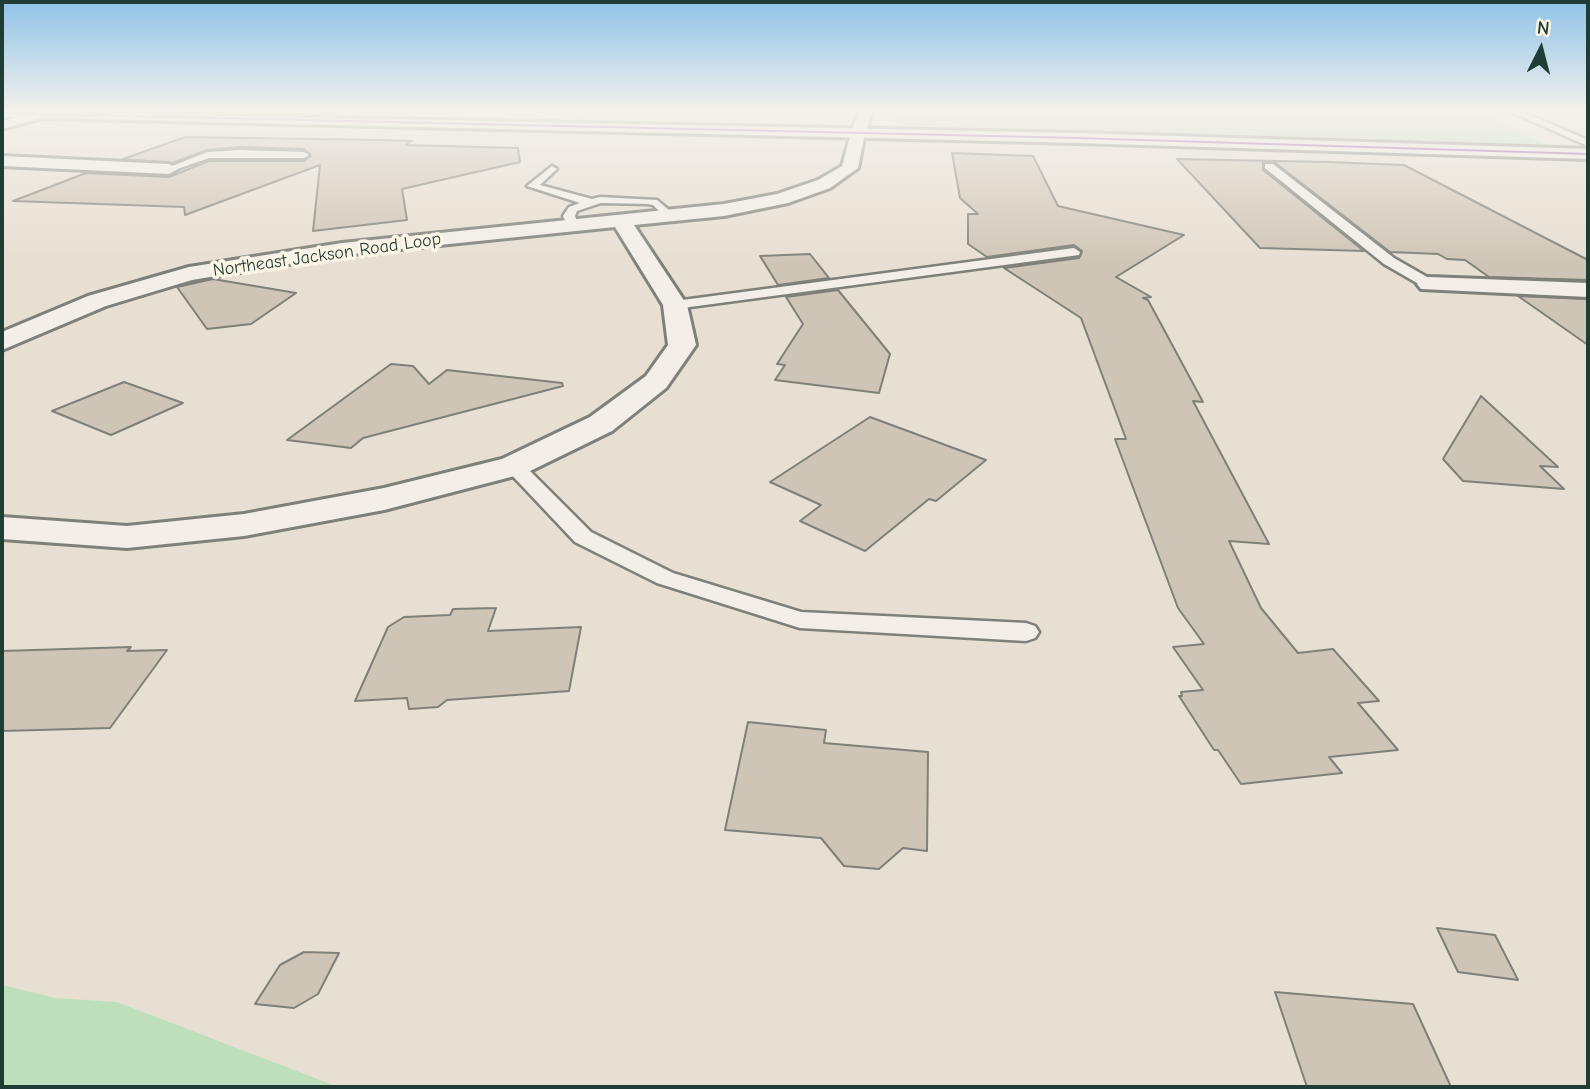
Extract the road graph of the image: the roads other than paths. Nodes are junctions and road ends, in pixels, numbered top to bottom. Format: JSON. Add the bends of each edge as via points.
{"nodes":[{"id":1,"x":19,"y":162,"type":"edge"},
{"id":2,"x":189,"y":162,"type":"edge"},
{"id":3,"x":851,"y":162,"type":"edge"},
{"id":4,"x":1269,"y":166,"type":"dead end"},
{"id":5,"x":169,"y":169,"type":"joint"},
{"id":6,"x":552,"y":169,"type":"dead end"},
{"id":7,"x":590,"y":202,"type":"junction"},
{"id":8,"x":670,"y":216,"type":"junction"},
{"id":9,"x":622,"y":222,"type":"junction"},
{"id":10,"x":573,"y":226,"type":"junction"},
{"id":11,"x":1074,"y":252,"type":"dead end"},
{"id":12,"x":1429,"y":284,"type":"joint"},
{"id":13,"x":1588,"y":290,"type":"edge"},
{"id":14,"x":675,"y":305,"type":"junction"},
{"id":15,"x":2,"y":342,"type":"edge"},
{"id":16,"x":514,"y":466,"type":"junction"},
{"id":17,"x":2,"y":528,"type":"edge"},
{"id":18,"x":1026,"y":632,"type":"dead end"}],
"edges":[{"from":1,"to":5,"type":"main road"},
{"from":2,"to":5,"type":"lane"},
{"from":3,"to":8,"type":"main road","name":"Northeast Jackson Road Loop","via":[[850,168],[824,184],[781,199]]},
{"from":4,"to":12,"type":"lane","via":[[1389,261]]},
{"from":6,"to":7,"type":"lane","via":[[532,186]]},
{"from":7,"to":8,"type":"lane","via":[[648,201]]},
{"from":7,"to":10,"type":"lane","via":[[569,213]]},
{"from":8,"to":9,"type":"main road","name":"Northeast Jackson Road Loop"},
{"from":9,"to":10,"type":"main road","name":"Northeast Jackson Road Loop"},
{"from":9,"to":14,"type":"main road"},
{"from":10,"to":15,"type":"main road","name":"Northeast Jackson Road Loop","via":[[342,249],[189,274],[97,301]]},
{"from":11,"to":14,"type":"lane"},
{"from":12,"to":13,"type":"main road"},
{"from":14,"to":16,"type":"main road","via":[[682,345],[656,382],[601,424]]},
{"from":16,"to":17,"type":"main road","via":[[384,499],[244,525],[127,537]]},
{"from":16,"to":18,"type":"lane","via":[[583,537],[665,578],[800,620]]}]}
